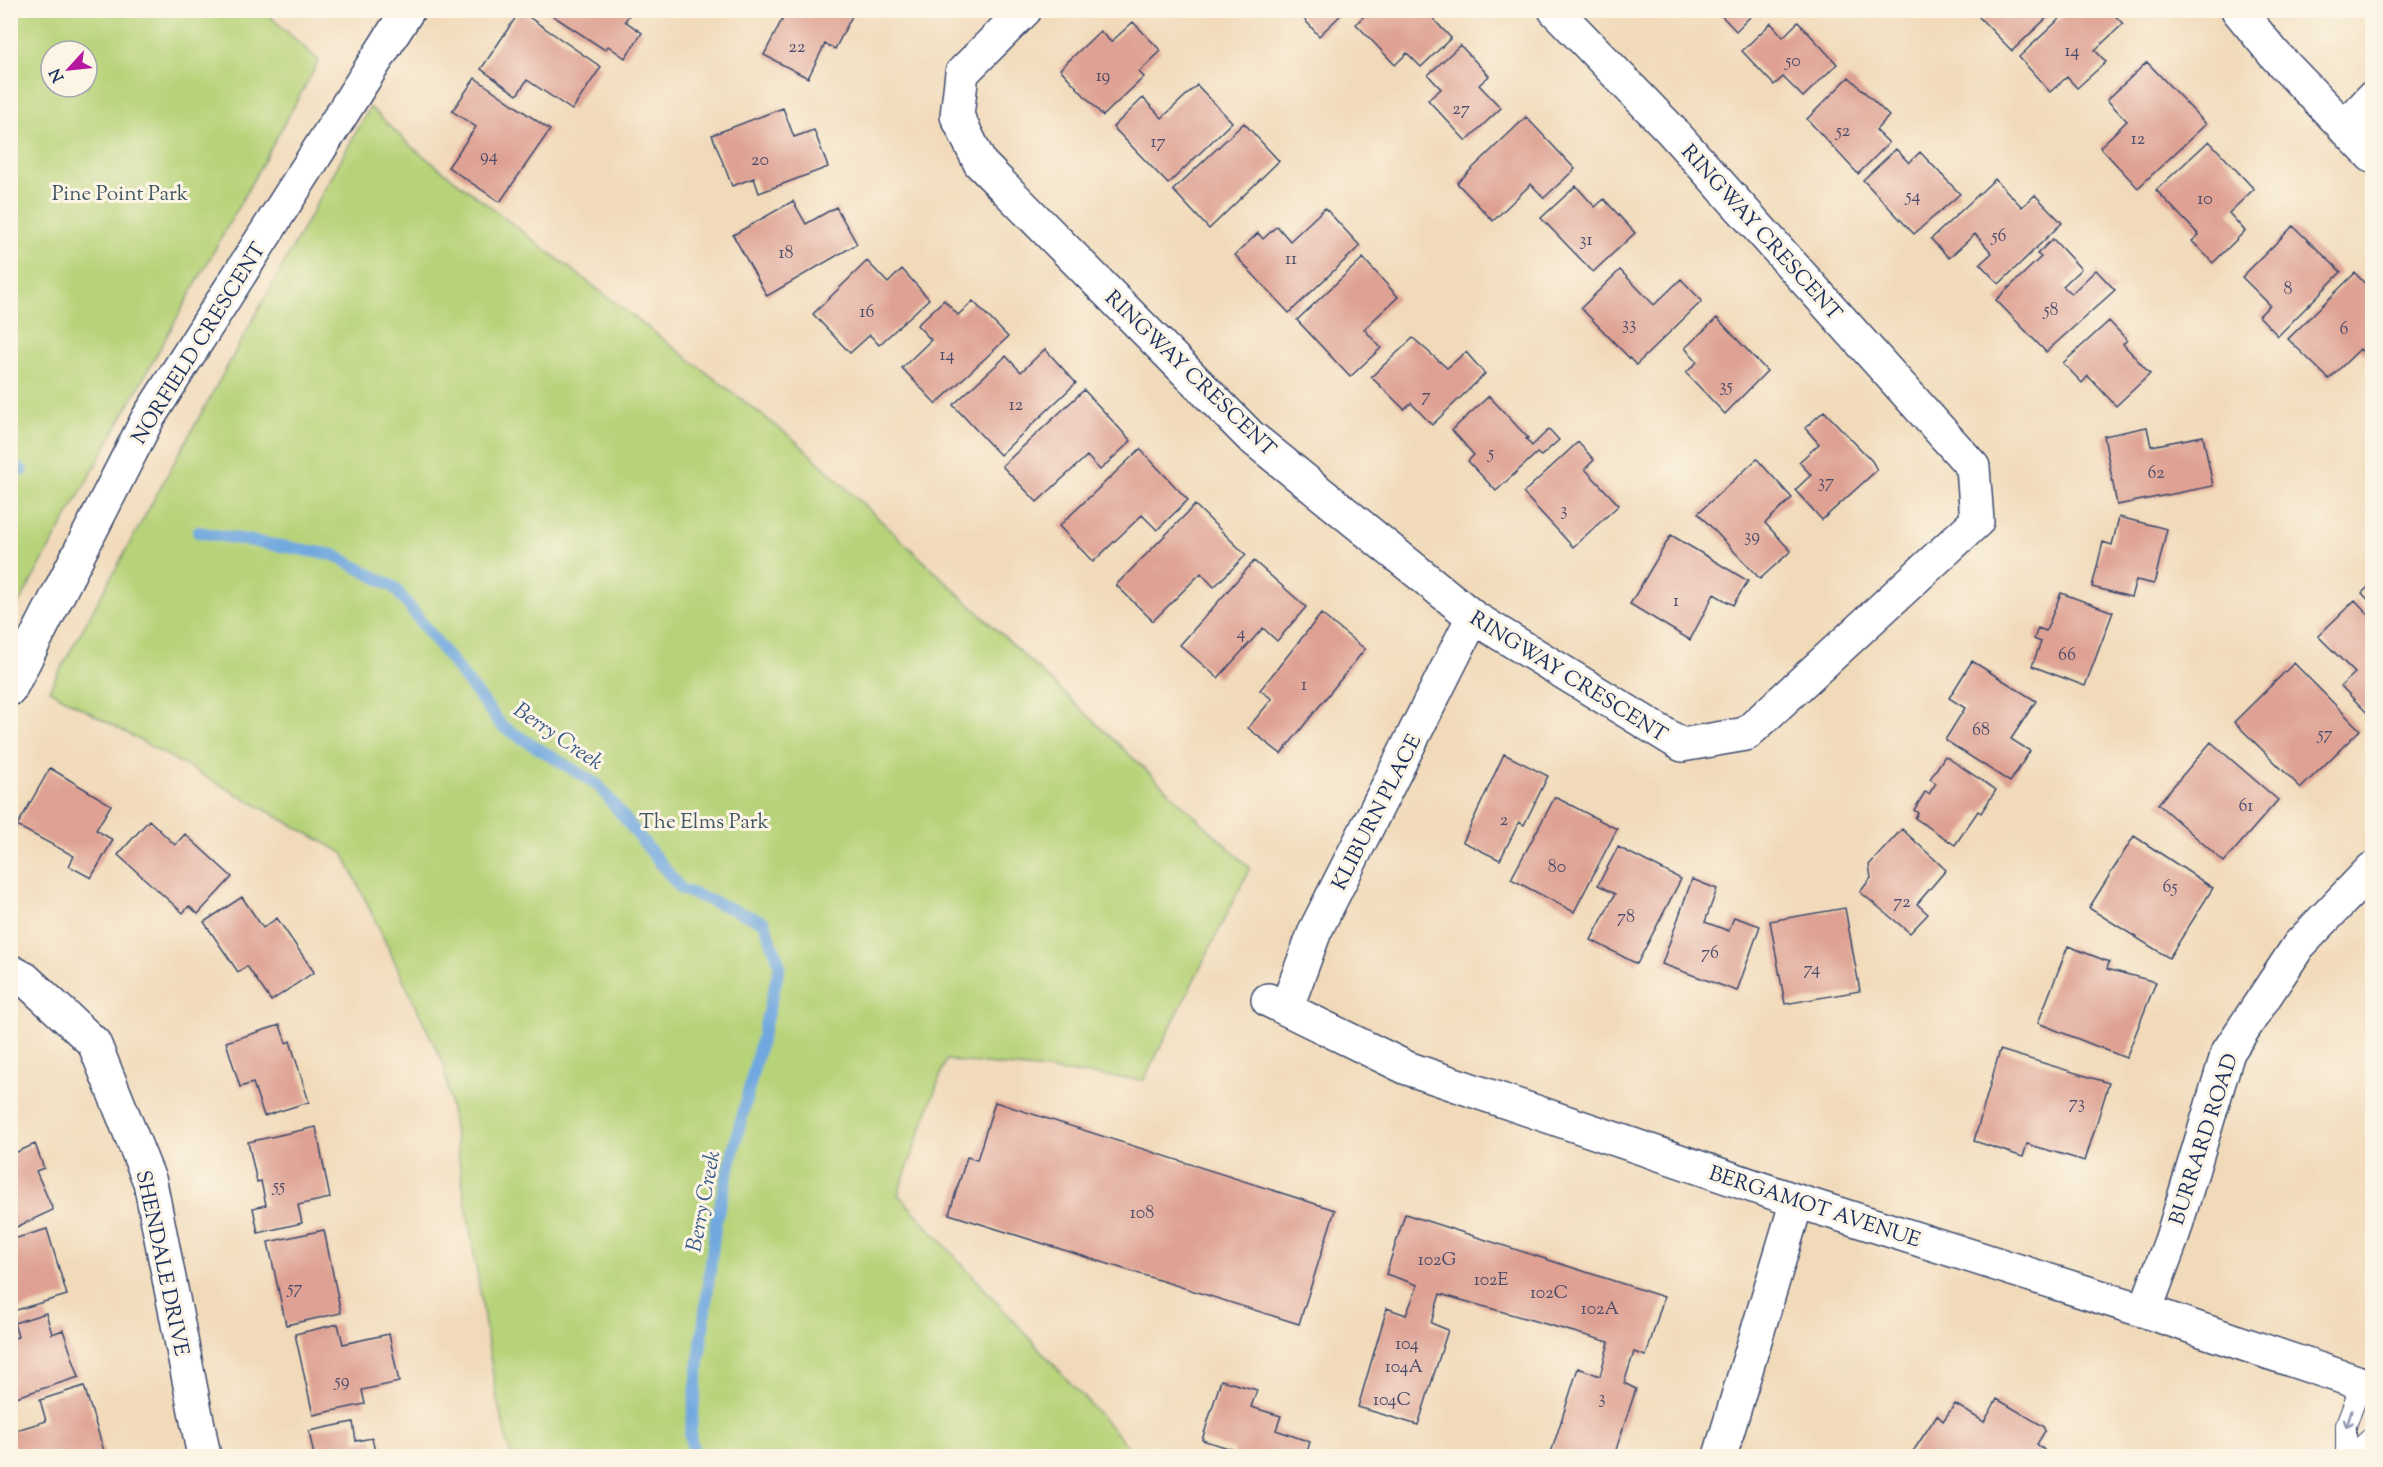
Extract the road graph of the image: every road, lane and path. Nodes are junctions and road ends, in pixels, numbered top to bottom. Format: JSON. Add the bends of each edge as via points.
{"nodes":[{"id":1,"x":408,"y":10,"type":"edge"},
{"id":2,"x":1025,"y":10,"type":"edge"},
{"id":3,"x":1556,"y":10,"type":"edge"},
{"id":4,"x":2238,"y":10,"type":"edge"},
{"id":5,"x":2373,"y":98,"type":"edge"},
{"id":6,"x":2344,"y":128,"type":"junction"},
{"id":7,"x":2373,"y":156,"type":"edge"},
{"id":8,"x":1473,"y":617,"type":"junction"},
{"id":9,"x":10,"y":689,"type":"edge"},
{"id":10,"x":2373,"y":869,"type":"edge"},
{"id":11,"x":10,"y":970,"type":"edge"},
{"id":12,"x":1277,"y":1004,"type":"joint"},
{"id":13,"x":1797,"y":1201,"type":"junction"},
{"id":14,"x":2145,"y":1311,"type":"junction"},
{"id":15,"x":2367,"y":1385,"type":"edge"},
{"id":16,"x":2373,"y":1437,"type":"edge"},
{"id":17,"x":204,"y":1456,"type":"edge"},
{"id":18,"x":1719,"y":1456,"type":"edge"},
{"id":19,"x":2346,"y":1456,"type":"edge"},
{"id":20,"x":2351,"y":1456,"type":"edge"}],
"edges":[{"from":1,"to":9,"type":"street","name":"NORFIELD CRESCENT","via":[[148,418]]},
{"from":2,"to":8,"type":"street","name":"RINGWAY CRESCENT","via":[[962,73],[957,116],[981,163],[1250,436]]},
{"from":3,"to":8,"type":"street","name":"RINGWAY CRESCENT","via":[[1678,137],[1973,467],[1977,521],[1746,734],[1682,746]]},
{"from":4,"to":6,"type":"street"},
{"from":5,"to":6,"type":"street"},
{"from":6,"to":7,"type":"street"},
{"from":8,"to":12,"type":"street","name":"KLIBURN PLACE"},
{"from":10,"to":14,"type":"street","name":"BURRARD ROAD","via":[[2299,945],[2228,1052],[2172,1238]]},
{"from":11,"to":17,"type":"street","name":"SHENDALE DRIVE","via":[[25,979],[94,1043],[145,1172]]},
{"from":12,"to":13,"type":"street","name":"BERGAMOT AVENUE","via":[[1407,1068]]},
{"from":13,"to":14,"type":"street","name":"BERGAMOT AVENUE"},
{"from":13,"to":18,"type":"street"},
{"from":14,"to":15,"type":"street","name":"BERGAMOT AVENUE"},
{"from":15,"to":19,"type":"lane","one_way":true,"via":[[2346,1425]]},
{"from":16,"to":20,"type":"lane"}]}
